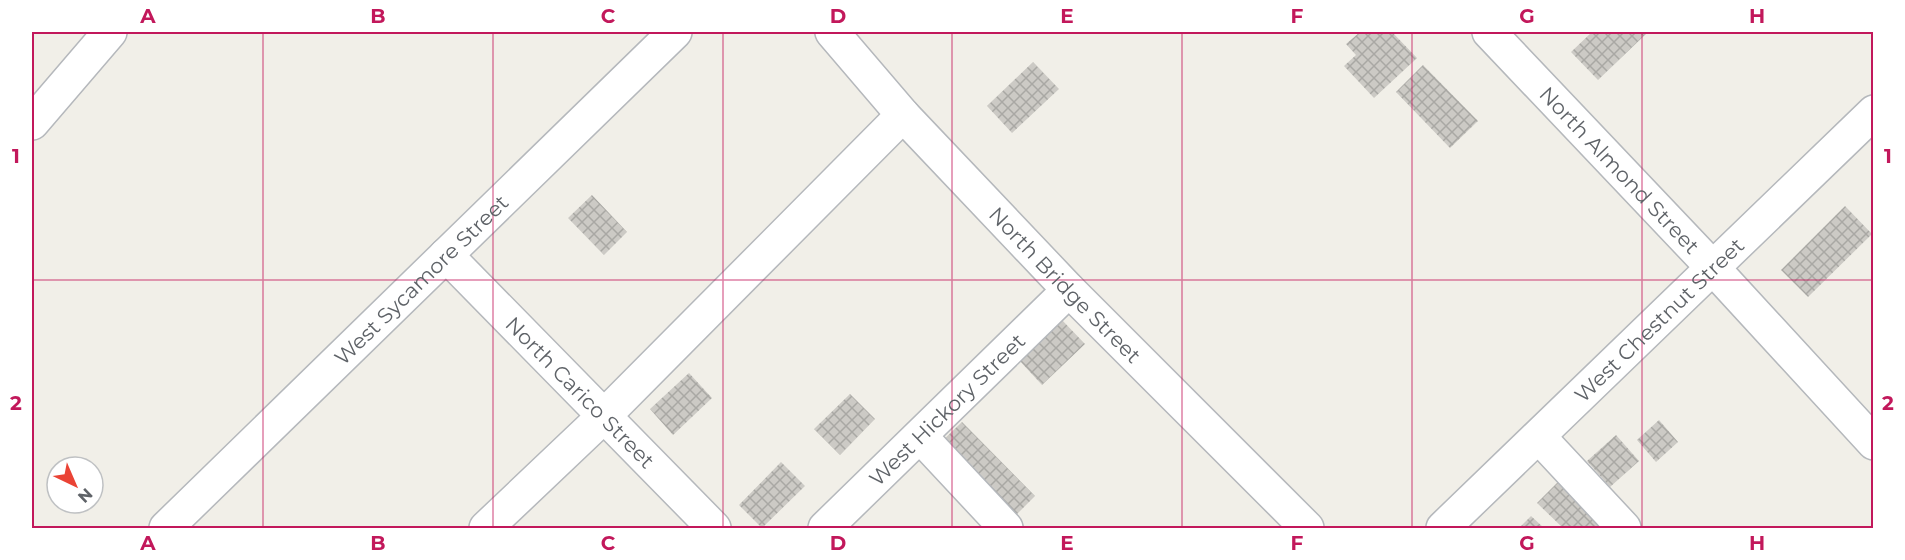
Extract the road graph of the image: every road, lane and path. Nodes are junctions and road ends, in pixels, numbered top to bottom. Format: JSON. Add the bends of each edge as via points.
{"nodes":[{"id":1,"x":110,"y":32,"type":"edge"},
{"id":2,"x":832,"y":32,"type":"edge"},
{"id":3,"x":1489,"y":32,"type":"edge"},
{"id":4,"x":658,"y":37,"type":"edge"},
{"id":5,"x":903,"y":115,"type":"junction"},
{"id":6,"x":1872,"y":118,"type":"edge"},
{"id":7,"x":32,"y":123,"type":"edge"},
{"id":8,"x":446,"y":255,"type":"junction"},
{"id":9,"x":1713,"y":268,"type":"junction"},
{"id":10,"x":1069,"y":290,"type":"junction"},
{"id":11,"x":604,"y":416,"type":"junction"},
{"id":12,"x":920,"y":436,"type":"junction"},
{"id":13,"x":1539,"y":436,"type":"junction"},
{"id":14,"x":1874,"y":443,"type":"edge"},
{"id":15,"x":166,"y":528,"type":"edge"},
{"id":16,"x":486,"y":528,"type":"edge"},
{"id":17,"x":714,"y":528,"type":"edge"},
{"id":18,"x":825,"y":528,"type":"edge"},
{"id":19,"x":1006,"y":528,"type":"edge"},
{"id":20,"x":1307,"y":528,"type":"edge"},
{"id":21,"x":1443,"y":528,"type":"edge"},
{"id":22,"x":1624,"y":528,"type":"edge"}],
"edges":[{"from":1,"to":7,"type":"street"},
{"from":2,"to":5,"type":"street","name":"North Bridge Street"},
{"from":3,"to":9,"type":"street","name":"North Almond Street"},
{"from":4,"to":8,"type":"street","name":"West Sycamore Street"},
{"from":5,"to":10,"type":"street","name":"North Bridge Street"},
{"from":5,"to":11,"type":"street"},
{"from":6,"to":9,"type":"street","name":"West Chestnut Street"},
{"from":8,"to":11,"type":"street","name":"North Carico Street"},
{"from":8,"to":15,"type":"street","name":"West Sycamore Street"},
{"from":9,"to":13,"type":"street","name":"West Chestnut Street"},
{"from":9,"to":14,"type":"street","name":"North Almond Street"},
{"from":10,"to":12,"type":"street","name":"West Hickory Street"},
{"from":10,"to":20,"type":"street","name":"North Bridge Street"},
{"from":11,"to":16,"type":"street"},
{"from":11,"to":17,"type":"street","name":"North Carico Street"},
{"from":12,"to":18,"type":"street","name":"West Hickory Street"},
{"from":12,"to":19,"type":"street"},
{"from":13,"to":21,"type":"street","name":"West Chestnut Street"},
{"from":13,"to":22,"type":"street"}]}
